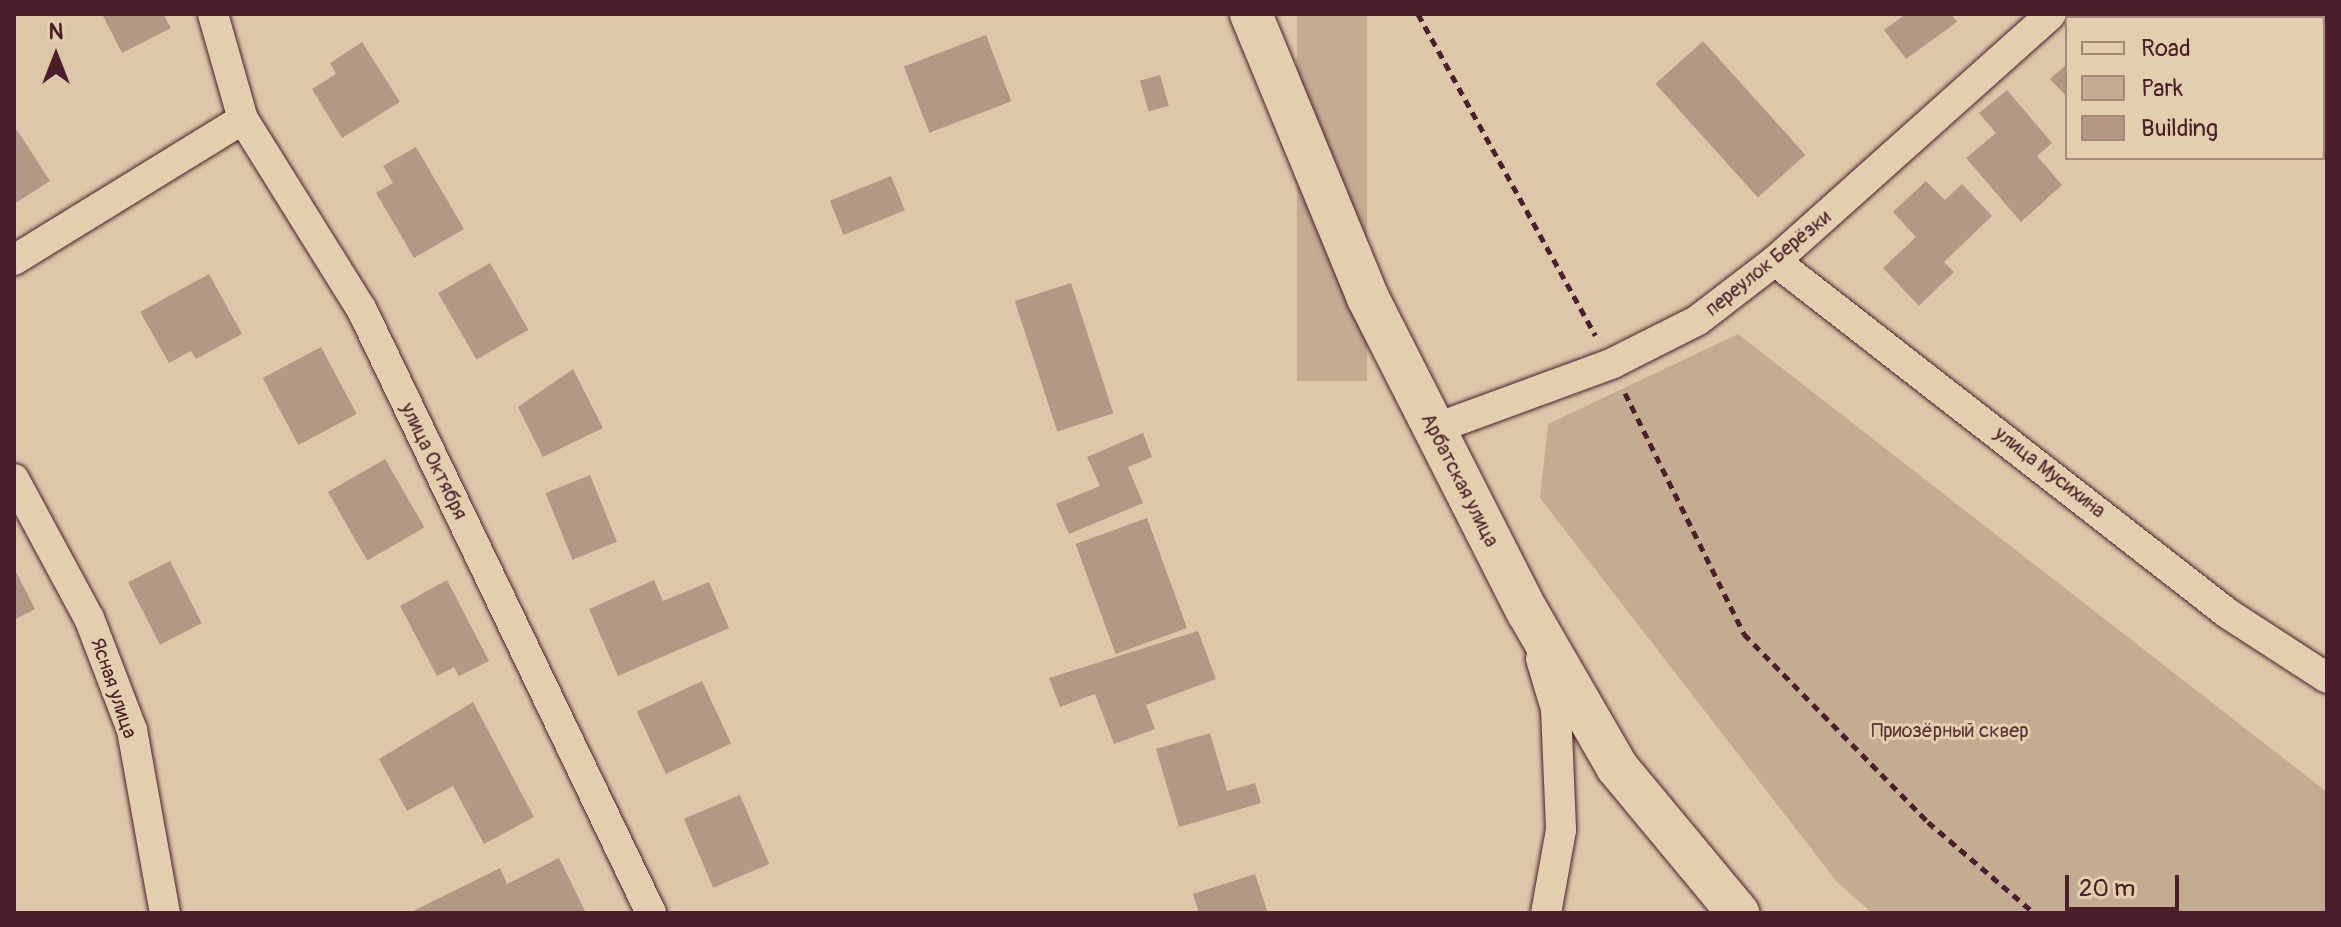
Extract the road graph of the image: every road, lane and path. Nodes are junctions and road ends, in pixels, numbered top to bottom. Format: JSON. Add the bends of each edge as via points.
{"nodes":[{"id":1,"x":213,"y":14,"type":"edge"},
{"id":2,"x":1251,"y":14,"type":"edge"},
{"id":3,"x":1418,"y":14,"type":"edge"},
{"id":4,"x":2051,"y":14,"type":"edge"},
{"id":5,"x":243,"y":119,"type":"junction"},
{"id":6,"x":14,"y":260,"type":"edge"},
{"id":7,"x":1775,"y":261,"type":"junction"},
{"id":8,"x":1611,"y":364,"type":"junction"},
{"id":9,"x":1434,"y":429,"type":"junction"},
{"id":10,"x":14,"y":479,"type":"edge"},
{"id":11,"x":1527,"y":611,"type":"junction"},
{"id":12,"x":2327,"y":678,"type":"edge"},
{"id":13,"x":1733,"y":912,"type":"edge"},
{"id":14,"x":165,"y":913,"type":"edge"},
{"id":15,"x":651,"y":913,"type":"edge"},
{"id":16,"x":1546,"y":913,"type":"edge"},
{"id":17,"x":2034,"y":913,"type":"edge"}],
"edges":[{"from":1,"to":5,"type":"street","name":"улица Октября"},
{"from":2,"to":9,"type":"main road","name":"Арбатская улица","via":[[1368,298]]},
{"from":3,"to":8,"type":"path"},
{"from":4,"to":7,"type":"street","name":"переулок Берёзки"},
{"from":5,"to":6,"type":"street"},
{"from":5,"to":15,"type":"street","name":"улица Октября","via":[[362,310]]},
{"from":7,"to":8,"type":"street","name":"переулок Берёзки","via":[[1698,320]]},
{"from":7,"to":12,"type":"street","name":"улица Мусихина","via":[[2227,613]]},
{"from":8,"to":9,"type":"street","name":"переулок Берёзки"},
{"from":8,"to":17,"type":"path","via":[[1744,634],[1928,822]]},
{"from":9,"to":11,"type":"main road","name":"Арбатская улица"},
{"from":10,"to":14,"type":"street","name":"Ясная улица","via":[[89,618],[132,730]]},
{"from":11,"to":13,"type":"main road","name":"Арбатская улица","via":[[1617,767]]},
{"from":11,"to":16,"type":"street","via":[[1556,709],[1561,830]]}]}
